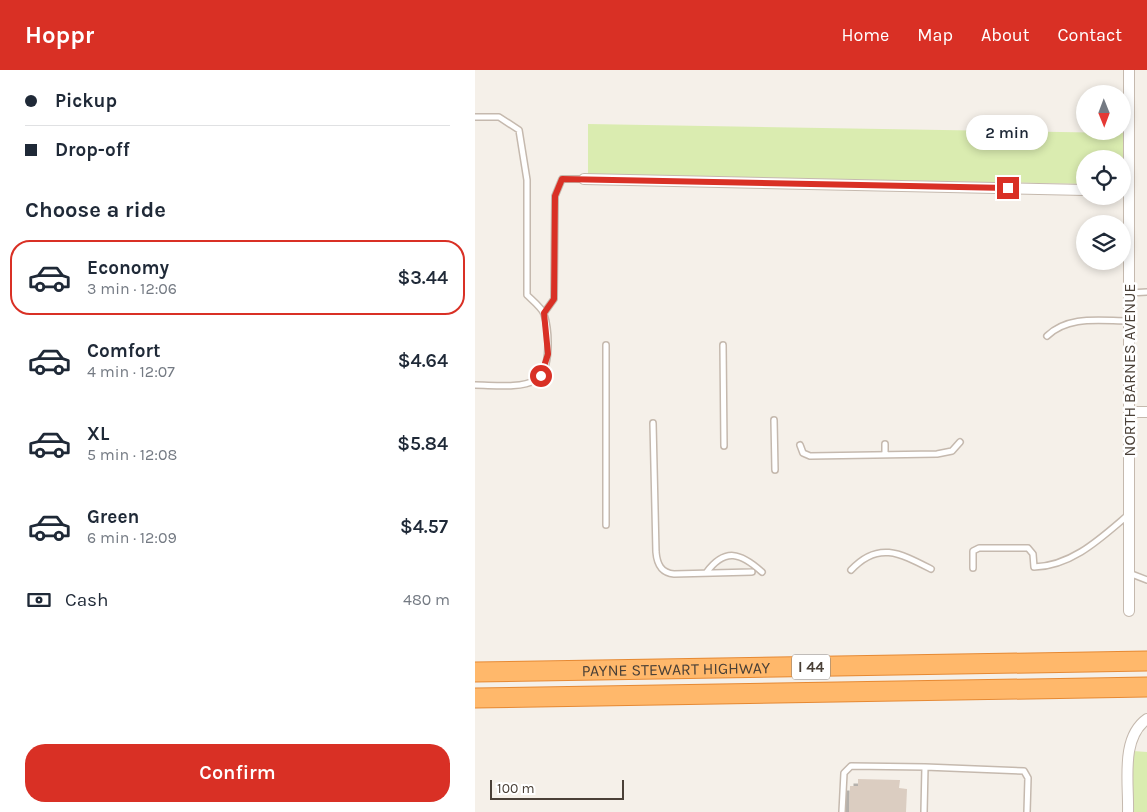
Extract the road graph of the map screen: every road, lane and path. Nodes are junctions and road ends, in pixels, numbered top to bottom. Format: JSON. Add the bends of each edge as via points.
{"nodes":[{"id":1,"x":1129,"y":70,"type":"edge"},
{"id":2,"x":475,"y":117,"type":"edge"},
{"id":3,"x":1127,"y":150,"type":"edge"},
{"id":4,"x":584,"y":179,"type":"joint"},
{"id":5,"x":1076,"y":190,"type":"edge"},
{"id":6,"x":1126,"y":205,"type":"edge"},
{"id":7,"x":1147,"y":292,"type":"edge"},
{"id":8,"x":1129,"y":293,"type":"junction"},
{"id":9,"x":544,"y":313,"type":"junction"},
{"id":10,"x":1129,"y":322,"type":"junction"},
{"id":11,"x":1047,"y":336,"type":"dead end"},
{"id":12,"x":723,"y":345,"type":"dead end"},
{"id":13,"x":606,"y":346,"type":"dead end"},
{"id":14,"x":475,"y":385,"type":"edge"},
{"id":15,"x":1129,"y":412,"type":"junction"},
{"id":16,"x":1147,"y":412,"type":"edge"},
{"id":17,"x":774,"y":420,"type":"dead end"},
{"id":18,"x":653,"y":423,"type":"dead end"},
{"id":19,"x":960,"y":442,"type":"dead end"},
{"id":20,"x":885,"y":444,"type":"dead end"},
{"id":21,"x":800,"y":445,"type":"dead end"},
{"id":22,"x":724,"y":446,"type":"dead end"},
{"id":23,"x":885,"y":455,"type":"junction"},
{"id":24,"x":775,"y":470,"type":"dead end"},
{"id":25,"x":1129,"y":515,"type":"junction"},
{"id":26,"x":606,"y":525,"type":"dead end"},
{"id":27,"x":973,"y":568,"type":"dead end"},
{"id":28,"x":931,"y":569,"type":"dead end"},
{"id":29,"x":851,"y":570,"type":"dead end"},
{"id":30,"x":752,"y":572,"type":"dead end"},
{"id":31,"x":762,"y":572,"type":"dead end"},
{"id":32,"x":706,"y":573,"type":"junction"},
{"id":33,"x":1129,"y":573,"type":"junction"},
{"id":34,"x":1147,"y":580,"type":"edge"},
{"id":35,"x":1129,"y":611,"type":"dead end"},
{"id":36,"x":1147,"y":661,"type":"edge"},
{"id":37,"x":475,"y":672,"type":"edge"},
{"id":38,"x":1147,"y":687,"type":"edge"},
{"id":39,"x":475,"y":698,"type":"edge"},
{"id":40,"x":1147,"y":718,"type":"edge"},
{"id":41,"x":925,"y":767,"type":"junction"},
{"id":42,"x":843,"y":812,"type":"edge"},
{"id":43,"x":924,"y":812,"type":"edge"},
{"id":44,"x":1027,"y":812,"type":"edge"},
{"id":45,"x":1128,"y":812,"type":"edge"}],
"edges":[{"from":1,"to":3,"type":"street","name":"NORTH BARNES AVENUE"},
{"from":2,"to":9,"type":"lane","via":[[499,117],[519,130],[527,180],[527,294]]},
{"from":4,"to":5,"type":"street"},
{"from":4,"to":9,"type":"lane","via":[[562,179],[555,196],[554,299]]},
{"from":6,"to":8,"type":"street","name":"NORTH BARNES AVENUE"},
{"from":7,"to":8,"type":"lane"},
{"from":8,"to":10,"type":"street","name":"NORTH BARNES AVENUE"},
{"from":9,"to":14,"type":"lane","via":[[548,354],[541,376],[521,385]]},
{"from":10,"to":11,"type":"lane","via":[[1075,321],[1059,326]]},
{"from":10,"to":15,"type":"street","name":"NORTH BARNES AVENUE"},
{"from":12,"to":22,"type":"lane"},
{"from":13,"to":26,"type":"lane"},
{"from":15,"to":16,"type":"street"},
{"from":15,"to":25,"type":"street","name":"NORTH BARNES AVENUE"},
{"from":17,"to":24,"type":"lane"},
{"from":18,"to":32,"type":"lane","via":[[657,562],[665,572]]},
{"from":19,"to":23,"type":"lane","via":[[957,448],[946,453]]},
{"from":20,"to":23,"type":"lane"},
{"from":21,"to":23,"type":"lane","via":[[803,453],[810,456]]},
{"from":25,"to":27,"type":"lane","via":[[1082,552],[1050,565],[1034,567],[1031,549],[1016,547],[974,550]]},
{"from":25,"to":33,"type":"street","name":"NORTH BARNES AVENUE"},
{"from":28,"to":29,"type":"lane","via":[[904,555],[887,552],[864,558]]},
{"from":30,"to":32,"type":"lane"},
{"from":31,"to":32,"type":"lane","via":[[745,558],[729,555],[715,562]]},
{"from":33,"to":34,"type":"lane"},
{"from":33,"to":35,"type":"street","name":"NORTH BARNES AVENUE"},
{"from":36,"to":37,"type":"highway","name":"PAYNE STEWART HIGHWAY","number":"I 44"},
{"from":38,"to":39,"type":"highway","name":"PAYNE STEWART HIGHWAY","number":"I 44"},
{"from":40,"to":45,"type":"street","via":[[1134,732],[1129,752]]},
{"from":41,"to":42,"type":"lane","via":[[851,766],[844,773]]},
{"from":41,"to":43,"type":"lane"},
{"from":41,"to":44,"type":"lane","via":[[1024,771],[1028,778]]}]}
